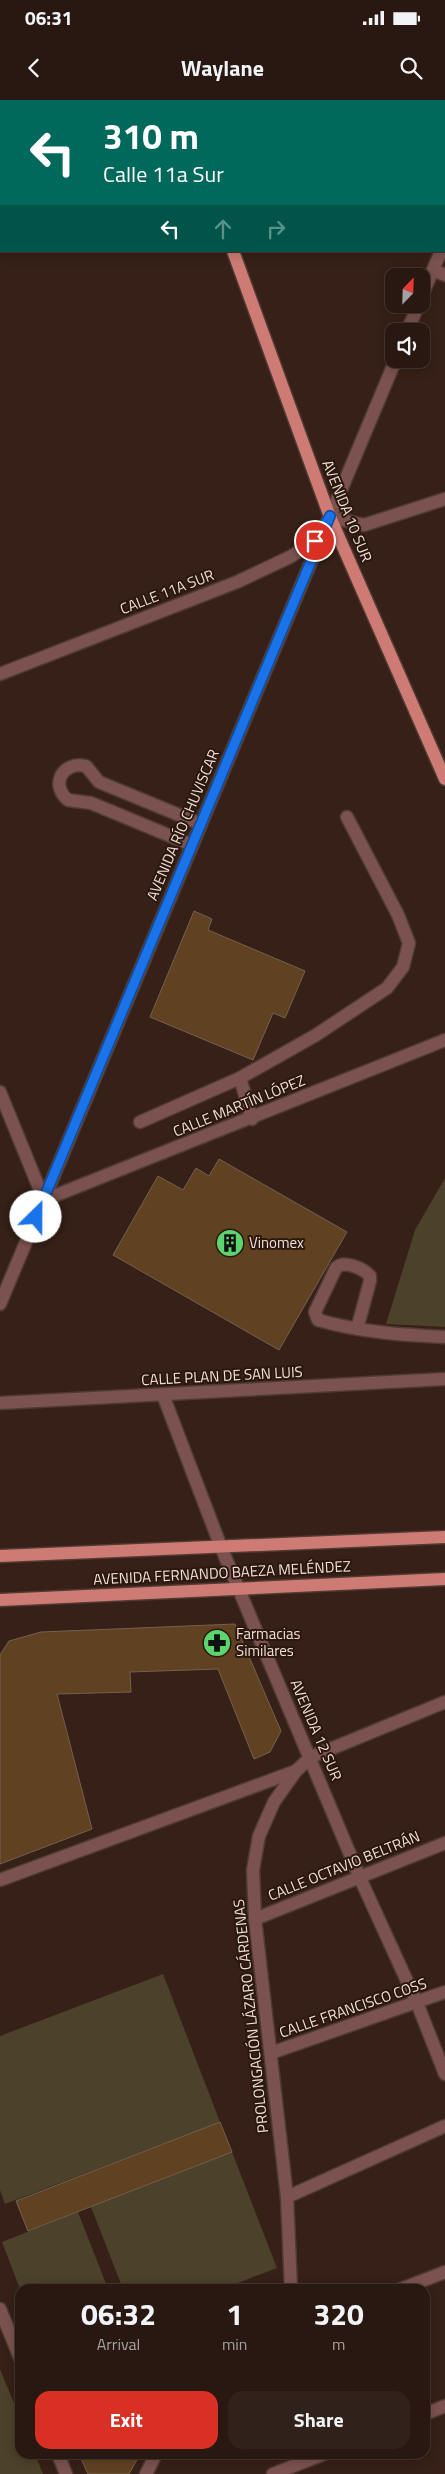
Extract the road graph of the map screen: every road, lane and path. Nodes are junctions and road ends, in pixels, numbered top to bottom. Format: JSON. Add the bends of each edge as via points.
{"nodes":[{"id":1,"x":233,"y":252,"type":"edge"},
{"id":2,"x":441,"y":252,"type":"edge"},
{"id":3,"x":433,"y":270,"type":"junction"},
{"id":4,"x":445,"y":275,"type":"edge"},
{"id":5,"x":430,"y":277,"type":"edge"},
{"id":6,"x":392,"y":368,"type":"edge"},
{"id":7,"x":445,"y":499,"type":"edge"},
{"id":8,"x":330,"y":516,"type":"junction"},
{"id":9,"x":0,"y":674,"type":"edge"},
{"id":10,"x":445,"y":778,"type":"edge"},
{"id":11,"x":347,"y":818,"type":"dead end"},
{"id":12,"x":201,"y":824,"type":"junction"},
{"id":13,"x":192,"y":845,"type":"junction"},
{"id":14,"x":445,"y":1040,"type":"edge"},
{"id":15,"x":240,"y":1078,"type":"junction"},
{"id":16,"x":0,"y":1092,"type":"edge"},
{"id":17,"x":252,"y":1119,"type":"junction"},
{"id":18,"x":140,"y":1122,"type":"dead end"},
{"id":19,"x":44,"y":1200,"type":"junction"},
{"id":20,"x":0,"y":1304,"type":"edge"},
{"id":21,"x":357,"y":1329,"type":"junction"},
{"id":22,"x":445,"y":1337,"type":"edge"},
{"id":23,"x":445,"y":1379,"type":"edge"},
{"id":24,"x":163,"y":1396,"type":"junction"},
{"id":25,"x":0,"y":1402,"type":"edge"},
{"id":26,"x":445,"y":1537,"type":"edge"},
{"id":27,"x":221,"y":1547,"type":"junction"},
{"id":28,"x":0,"y":1556,"type":"edge"},
{"id":29,"x":445,"y":1579,"type":"edge"},
{"id":30,"x":239,"y":1588,"type":"junction"},
{"id":31,"x":0,"y":1600,"type":"edge"},
{"id":32,"x":445,"y":1702,"type":"edge"},
{"id":33,"x":311,"y":1757,"type":"junction"},
{"id":34,"x":296,"y":1772,"type":"junction"},
{"id":35,"x":445,"y":1843,"type":"edge"},
{"id":36,"x":360,"y":1878,"type":"junction"},
{"id":37,"x":0,"y":1880,"type":"edge"},
{"id":38,"x":255,"y":1919,"type":"junction"},
{"id":39,"x":445,"y":1992,"type":"edge"},
{"id":40,"x":417,"y":2003,"type":"junction"},
{"id":41,"x":271,"y":2053,"type":"junction"},
{"id":42,"x":445,"y":2074,"type":"edge"},
{"id":43,"x":445,"y":2126,"type":"edge"},
{"id":44,"x":287,"y":2197,"type":"junction"},
{"id":45,"x":445,"y":2272,"type":"edge"},
{"id":46,"x":291,"y":2284,"type":"edge"},
{"id":47,"x":414,"y":2284,"type":"edge"},
{"id":48,"x":0,"y":2309,"type":"edge"},
{"id":49,"x":15,"y":2346,"type":"edge"},
{"id":50,"x":445,"y":2406,"type":"edge"},
{"id":51,"x":430,"y":2412,"type":"edge"},
{"id":52,"x":60,"y":2459,"type":"edge"},
{"id":53,"x":154,"y":2459,"type":"edge"},
{"id":54,"x":311,"y":2459,"type":"edge"},
{"id":55,"x":66,"y":2474,"type":"edge"},
{"id":56,"x":146,"y":2474,"type":"edge"},
{"id":57,"x":273,"y":2474,"type":"edge"}],
"edges":[{"from":1,"to":8,"type":"main road","name":"AVENIDA 10 SUR"},
{"from":2,"to":3,"type":"street"},
{"from":3,"to":4,"type":"street"},
{"from":3,"to":5,"type":"street"},
{"from":6,"to":8,"type":"street","name":"AVENIDA RÍO CHUVISCAR"},
{"from":7,"to":8,"type":"street","via":[[364,525]]},
{"from":8,"to":9,"type":"street","name":"CALLE 11A SUR","via":[[315,541],[265,569]]},
{"from":8,"to":10,"type":"main road","name":"AVENIDA 10 SUR"},
{"from":8,"to":12,"type":"street","name":"AVENIDA RÍO CHUVISCAR"},
{"from":11,"to":15,"type":"street","via":[[398,915],[409,944],[403,967],[386,988],[316,1035]]},
{"from":12,"to":13,"type":"street","name":"AVENIDA RÍO CHUVISCAR"},
{"from":12,"to":13,"type":"street","via":[[99,782],[86,766],[73,765],[59,778],[60,791],[68,800],[90,803]]},
{"from":13,"to":19,"type":"street","name":"AVENIDA RÍO CHUVISCAR"},
{"from":14,"to":17,"type":"street","name":"CALLE MARTÍN LÓPEZ"},
{"from":15,"to":17,"type":"street"},
{"from":15,"to":18,"type":"street"},
{"from":16,"to":19,"type":"street"},
{"from":17,"to":19,"type":"street","name":"CALLE MARTÍN LÓPEZ"},
{"from":19,"to":20,"type":"street","name":"AVENIDA RÍO CHUVISCAR"},
{"from":21,"to":21,"type":"street","via":[[316,1318],[315,1312],[340,1264],[345,1263],[370,1276]]},
{"from":21,"to":22,"type":"street"},
{"from":23,"to":24,"type":"street","name":"CALLE PLAN DE SAN LUIS"},
{"from":24,"to":25,"type":"street","name":"CALLE PLAN DE SAN LUIS"},
{"from":24,"to":27,"type":"street","name":"AVENIDA 12 SUR"},
{"from":26,"to":27,"type":"main road","name":"AVENIDA FERNANDO BAEZA MELÉNDEZ"},
{"from":27,"to":28,"type":"main road","name":"AVENIDA FERNANDO BAEZA MELÉNDEZ"},
{"from":27,"to":30,"type":"street","name":"AVENIDA 12 SUR"},
{"from":29,"to":30,"type":"main road","name":"AVENIDA FERNANDO BAEZA MELÉNDEZ"},
{"from":30,"to":31,"type":"main road","name":"AVENIDA FERNANDO BAEZA MELÉNDEZ"},
{"from":30,"to":33,"type":"street","name":"AVENIDA 12 SUR"},
{"from":32,"to":33,"type":"street"},
{"from":33,"to":34,"type":"street","name":"PROLONGACIÓN LÁZARO CÁRDENAS"},
{"from":33,"to":36,"type":"street","name":"AVENIDA 12 SUR"},
{"from":34,"to":37,"type":"street"},
{"from":34,"to":38,"type":"street","name":"PROLONGACIÓN LÁZARO CÁRDENAS","via":[[274,1802],[259,1836],[253,1870]]},
{"from":35,"to":36,"type":"street","name":"CALLE OCTAVIO BELTRÁN"},
{"from":36,"to":38,"type":"street","name":"CALLE OCTAVIO BELTRÁN"},
{"from":36,"to":40,"type":"street","name":"AVENIDA 12 SUR"},
{"from":38,"to":41,"type":"street","name":"PROLONGACIÓN LÁZARO CÁRDENAS"},
{"from":39,"to":40,"type":"street","name":"CALLE FRANCISCO COSS"},
{"from":40,"to":41,"type":"street","name":"CALLE FRANCISCO COSS"},
{"from":40,"to":42,"type":"street","name":"AVENIDA 12 SUR"},
{"from":41,"to":44,"type":"street","name":"PROLONGACIÓN LÁZARO CÁRDENAS"},
{"from":43,"to":44,"type":"street"},
{"from":44,"to":46,"type":"street","name":"PROLONGACIÓN LÁZARO CÁRDENAS"},
{"from":45,"to":47,"type":"street"},
{"from":48,"to":49,"type":"street"},
{"from":50,"to":51,"type":"street"},
{"from":52,"to":55,"type":"street"},
{"from":53,"to":56,"type":"street"},
{"from":54,"to":57,"type":"street"}]}
